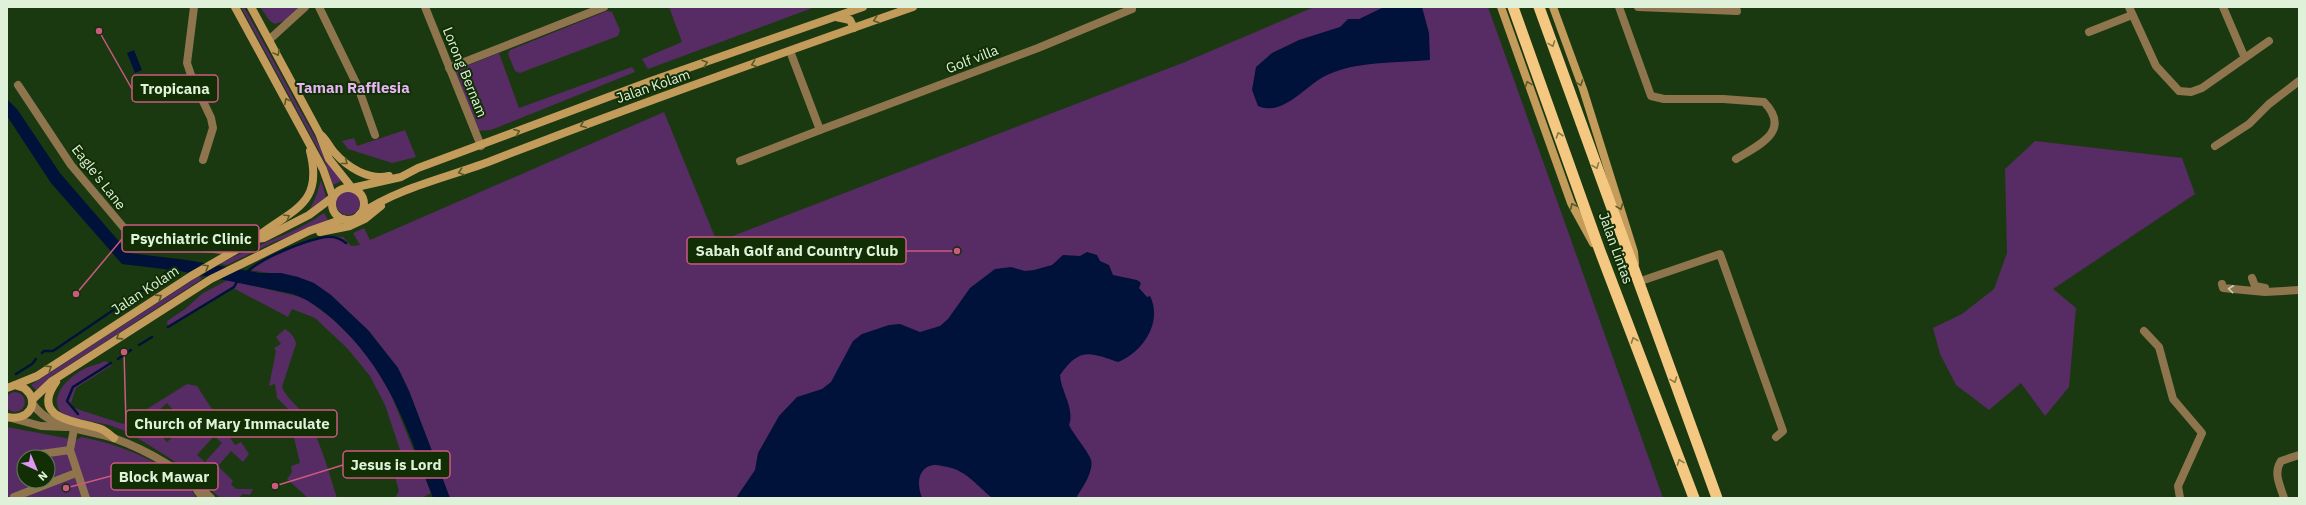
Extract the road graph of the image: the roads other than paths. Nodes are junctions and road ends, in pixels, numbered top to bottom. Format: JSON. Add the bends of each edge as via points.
{"nodes":[{"id":1,"x":194,"y":7,"type":"edge"},
{"id":2,"x":235,"y":7,"type":"edge"},
{"id":3,"x":251,"y":7,"type":"edge"},
{"id":4,"x":305,"y":7,"type":"edge"},
{"id":5,"x":319,"y":7,"type":"edge"},
{"id":6,"x":425,"y":7,"type":"edge"},
{"id":7,"x":604,"y":7,"type":"edge"},
{"id":8,"x":862,"y":7,"type":"edge"},
{"id":9,"x":913,"y":7,"type":"edge"},
{"id":10,"x":1501,"y":7,"type":"edge"},
{"id":11,"x":1514,"y":7,"type":"edge"},
{"id":12,"x":1538,"y":7,"type":"edge"},
{"id":13,"x":1553,"y":7,"type":"edge"},
{"id":14,"x":1619,"y":7,"type":"edge"},
{"id":15,"x":1638,"y":7,"type":"edge"},
{"id":16,"x":2223,"y":7,"type":"edge"},
{"id":17,"x":1132,"y":9,"type":"dead end"},
{"id":18,"x":2131,"y":11,"type":"edge"},
{"id":19,"x":1736,"y":12,"type":"dead end"},
{"id":20,"x":835,"y":16,"type":"junction"},
{"id":21,"x":854,"y":28,"type":"junction"},
{"id":22,"x":2089,"y":32,"type":"dead end"},
{"id":23,"x":270,"y":39,"type":"junction"},
{"id":24,"x":2269,"y":41,"type":"dead end"},
{"id":25,"x":790,"y":51,"type":"junction"},
{"id":26,"x":2244,"y":56,"type":"junction"},
{"id":27,"x":450,"y":68,"type":"junction"},
{"id":28,"x":2299,"y":81,"type":"edge"},
{"id":29,"x":18,"y":85,"type":"dead end"},
{"id":30,"x":820,"y":130,"type":"junction"},
{"id":31,"x":319,"y":133,"type":"junction"},
{"id":32,"x":305,"y":135,"type":"junction"},
{"id":33,"x":375,"y":135,"type":"dead end"},
{"id":34,"x":480,"y":146,"type":"junction"},
{"id":35,"x":2215,"y":146,"type":"dead end"},
{"id":36,"x":1736,"y":159,"type":"dead end"},
{"id":37,"x":203,"y":160,"type":"dead end"},
{"id":38,"x":740,"y":161,"type":"dead end"},
{"id":39,"x":418,"y":168,"type":"junction"},
{"id":40,"x":352,"y":188,"type":"junction"},
{"id":41,"x":402,"y":192,"type":"junction"},
{"id":42,"x":332,"y":197,"type":"junction"},
{"id":43,"x":360,"y":214,"type":"junction"},
{"id":44,"x":343,"y":219,"type":"junction"},
{"id":45,"x":298,"y":238,"type":"junction"},
{"id":46,"x":255,"y":239,"type":"junction"},
{"id":47,"x":233,"y":251,"type":"junction"},
{"id":48,"x":1600,"y":251,"type":"junction"},
{"id":49,"x":2252,"y":278,"type":"dead end"},
{"id":50,"x":1637,"y":280,"type":"junction"},
{"id":51,"x":2222,"y":284,"type":"dead end"},
{"id":52,"x":2271,"y":290,"type":"junction"},
{"id":53,"x":2299,"y":290,"type":"edge"},
{"id":54,"x":2144,"y":331,"type":"dead end"},
{"id":55,"x":61,"y":375,"type":"junction"},
{"id":56,"x":11,"y":386,"type":"edge"},
{"id":57,"x":32,"y":401,"type":"junction"},
{"id":58,"x":9,"y":418,"type":"edge"},
{"id":59,"x":70,"y":428,"type":"junction"},
{"id":60,"x":1776,"y":437,"type":"dead end"},
{"id":61,"x":114,"y":438,"type":"junction"},
{"id":62,"x":70,"y":450,"type":"junction"},
{"id":63,"x":56,"y":452,"type":"edge"},
{"id":64,"x":2299,"y":455,"type":"edge"},
{"id":65,"x":76,"y":472,"type":"junction"},
{"id":66,"x":198,"y":486,"type":"junction"},
{"id":67,"x":14,"y":497,"type":"edge"},
{"id":68,"x":86,"y":498,"type":"edge"},
{"id":69,"x":204,"y":498,"type":"edge"},
{"id":70,"x":211,"y":498,"type":"edge"},
{"id":71,"x":1694,"y":498,"type":"edge"},
{"id":72,"x":1717,"y":498,"type":"edge"},
{"id":73,"x":2180,"y":498,"type":"edge"},
{"id":74,"x":2284,"y":498,"type":"edge"}],
"edges":[{"from":1,"to":37,"type":"street","via":[[188,62],[192,78],[212,118],[213,128]]},
{"from":32,"to":2,"type":"main road","one_way":true},
{"from":3,"to":23,"type":"main road"},
{"from":4,"to":23,"type":"street"},
{"from":5,"to":33,"type":"street","via":[[358,87]]},
{"from":6,"to":27,"type":"street","name":"Lorong Bernam"},
{"from":7,"to":27,"type":"street"},
{"from":8,"to":20,"type":"main road","name":"Jalan Kolam"},
{"from":9,"to":21,"type":"main road","name":"Jalan Kolam","one_way":true},
{"from":48,"to":10,"type":"main road","one_way":true,"via":[[1571,203]]},
{"from":48,"to":11,"type":"highway","name":"Jalan Lintas","one_way":true},
{"from":12,"to":50,"type":"highway","name":"Jalan Lintas","one_way":true},
{"from":13,"to":50,"type":"main road","name":"Jalan Lintas","one_way":true,"via":[[1585,96],[1634,252]]},
{"from":14,"to":36,"type":"street","via":[[1651,96],[1664,99],[1764,102],[1774,113],[1775,127],[1765,142]]},
{"from":15,"to":19,"type":"street"},
{"from":16,"to":26,"type":"street"},
{"from":17,"to":30,"type":"street","name":"Golf villa","via":[[1038,48]]},
{"from":18,"to":22,"type":"street"},
{"from":18,"to":26,"type":"street","via":[[2156,66],[2179,91],[2191,92],[2202,88]]},
{"from":20,"to":21,"type":"main road","via":[[850,20]]},
{"from":34,"to":20,"type":"main road","name":"Jalan Kolam","one_way":true,"via":[[651,81]]},
{"from":21,"to":25,"type":"main road","name":"Jalan Kolam"},
{"from":23,"to":31,"type":"main road","one_way":true},
{"from":24,"to":26,"type":"street"},
{"from":25,"to":30,"type":"street"},
{"from":25,"to":41,"type":"main road","name":"Jalan Kolam","one_way":true,"via":[[619,111],[486,164]]},
{"from":27,"to":34,"type":"street","name":"Lorong Bernam"},
{"from":28,"to":35,"type":"street","via":[[2269,104],[2249,124]]},
{"from":29,"to":47,"type":"street","name":"Eagle's Lane","via":[[71,165],[135,241]]},
{"from":30,"to":38,"type":"street","name":"Golf villa"},
{"from":31,"to":39,"type":"main road","one_way":true,"via":[[338,157],[361,173],[386,177]]},
{"from":31,"to":40,"type":"main road","via":[[329,159]]},
{"from":32,"to":42,"type":"main road","via":[[323,169]]},
{"from":46,"to":32,"type":"main road","one_way":true,"via":[[306,201],[314,170]]},
{"from":34,"to":39,"type":"main road","name":"Jalan Kolam"},
{"from":39,"to":40,"type":"main road","name":"Jalan Kolam","via":[[401,177]]},
{"from":40,"to":42,"type":"main road","via":[[343,188]]},
{"from":40,"to":43,"type":"main road","via":[[360,193],[364,201]]},
{"from":41,"to":43,"type":"main road","name":"Jalan Kolam","via":[[390,196]]},
{"from":41,"to":45,"type":"main road","name":"Jalan Kolam","via":[[365,219],[350,226]]},
{"from":42,"to":44,"type":"main road","via":[[333,210]]},
{"from":42,"to":46,"type":"main road","name":"Jalan Kolam","via":[[296,223],[264,238]]},
{"from":43,"to":44,"type":"main road","via":[[352,219]]},
{"from":44,"to":45,"type":"main road","name":"Jalan Kolam","via":[[309,231]]},
{"from":45,"to":55,"type":"main road","name":"Jalan Kolam","one_way":true,"via":[[211,279]]},
{"from":46,"to":47,"type":"main road","name":"Jalan Kolam"},
{"from":56,"to":47,"type":"main road","name":"Jalan Kolam","one_way":true,"via":[[48,368]]},
{"from":71,"to":48,"type":"highway","name":"Jalan Lintas","one_way":true},
{"from":49,"to":52,"type":"street","via":[[2255,286]]},
{"from":50,"to":60,"type":"street","via":[[1720,254],[1783,431]]},
{"from":50,"to":72,"type":"highway","name":"Jalan Lintas","one_way":true},
{"from":52,"to":51,"type":"street","one_way":true,"via":[[2265,292],[2223,288]]},
{"from":52,"to":53,"type":"street"},
{"from":54,"to":73,"type":"street","via":[[2160,347],[2173,399],[2202,433],[2178,486]]},
{"from":55,"to":57,"type":"main road","name":"Jalan Kolam"},
{"from":55,"to":61,"type":"main road","via":[[51,390],[50,404],[55,413],[60,418],[102,429]]},
{"from":56,"to":57,"type":"main road","via":[[28,391]]},
{"from":57,"to":58,"type":"main road","name":"Jalan Kolam","via":[[27,413]]},
{"from":57,"to":59,"type":"street","via":[[45,419]]},
{"from":58,"to":59,"type":"street","via":[[41,426]]},
{"from":59,"to":61,"type":"street"},
{"from":59,"to":62,"type":"street"},
{"from":61,"to":66,"type":"street","via":[[162,462]]},
{"from":62,"to":63,"type":"street"},
{"from":62,"to":65,"type":"street"},
{"from":64,"to":74,"type":"street","via":[[2281,461],[2278,466],[2276,472]]},
{"from":65,"to":67,"type":"street"},
{"from":65,"to":68,"type":"street"},
{"from":66,"to":69,"type":"street","via":[[197,490]]},
{"from":66,"to":70,"type":"street"}]}
